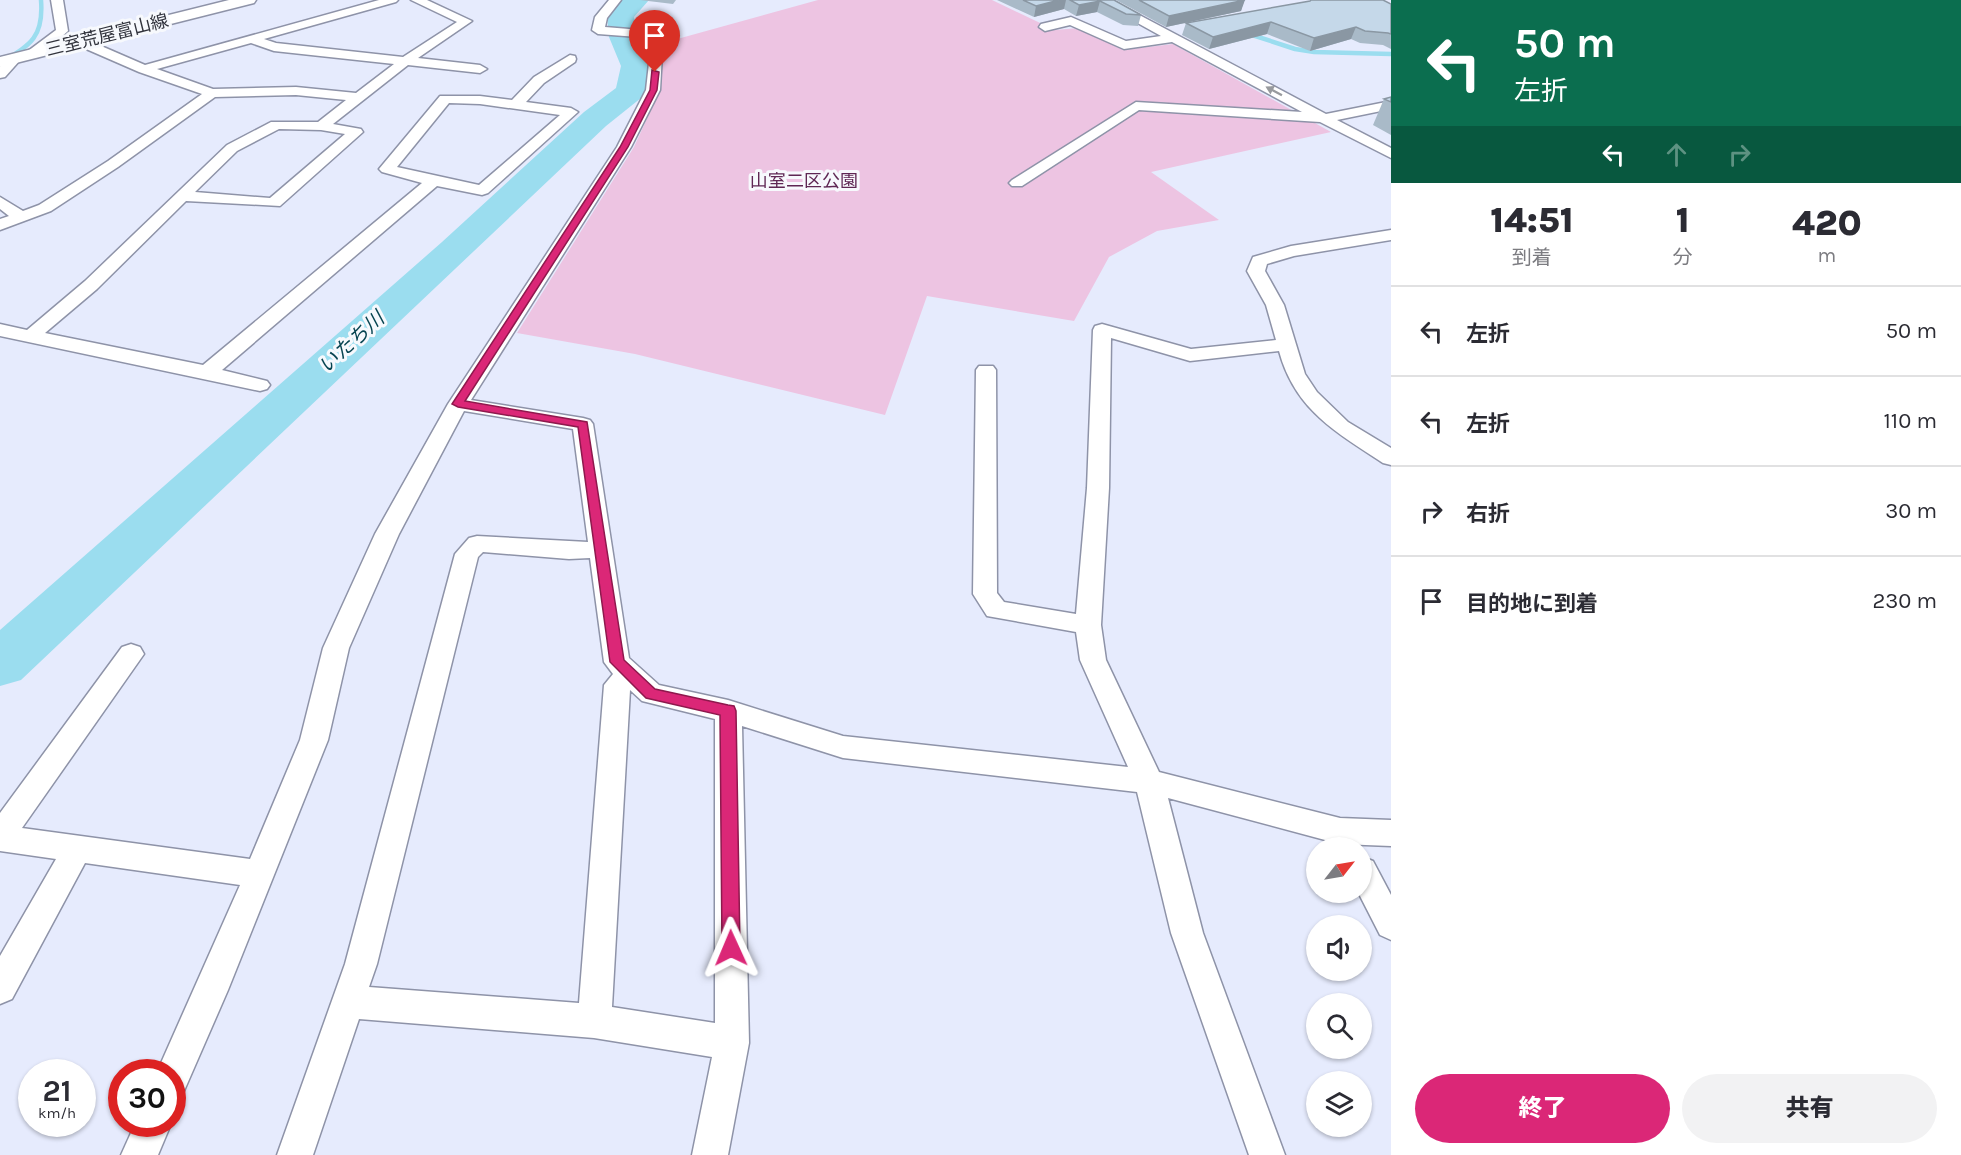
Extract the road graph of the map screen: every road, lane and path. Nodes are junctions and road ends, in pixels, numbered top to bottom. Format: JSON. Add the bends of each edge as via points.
{"nodes":[{"id":1,"x":57,"y":0,"type":"edge"},
{"id":2,"x":248,"y":0,"type":"edge"},
{"id":3,"x":392,"y":0,"type":"edge"},
{"id":4,"x":417,"y":0,"type":"edge"},
{"id":5,"x":615,"y":0,"type":"edge"},
{"id":6,"x":1102,"y":0,"type":"edge"},
{"id":7,"x":1045,"y":27,"type":"dead end"},
{"id":8,"x":1188,"y":28,"type":"edge"},
{"id":9,"x":1170,"y":36,"type":"junction"},
{"id":10,"x":251,"y":39,"type":"junction"},
{"id":11,"x":81,"y":42,"type":"junction"},
{"id":12,"x":16,"y":58,"type":"edge"},
{"id":13,"x":570,"y":59,"type":"dead end"},
{"id":14,"x":407,"y":60,"type":"junction"},
{"id":15,"x":144,"y":69,"type":"junction"},
{"id":16,"x":480,"y":69,"type":"dead end"},
{"id":17,"x":0,"y":74,"type":"edge"},
{"id":18,"x":212,"y":93,"type":"junction"},
{"id":19,"x":360,"y":97,"type":"junction"},
{"id":20,"x":515,"y":105,"type":"junction"},
{"id":21,"x":1391,"y":105,"type":"edge"},
{"id":22,"x":1326,"y":118,"type":"junction"},
{"id":23,"x":321,"y":126,"type":"junction"},
{"id":24,"x":1391,"y":153,"type":"edge"},
{"id":25,"x":434,"y":181,"type":"junction"},
{"id":26,"x":1017,"y":183,"type":"dead end"},
{"id":27,"x":183,"y":196,"type":"junction"},
{"id":28,"x":0,"y":202,"type":"edge"},
{"id":29,"x":22,"y":217,"type":"junction"},
{"id":30,"x":0,"y":225,"type":"edge"},
{"id":31,"x":1391,"y":235,"type":"edge"},
{"id":32,"x":0,"y":330,"type":"edge"},
{"id":33,"x":32,"y":335,"type":"junction"},
{"id":34,"x":1286,"y":345,"type":"junction"},
{"id":35,"x":986,"y":370,"type":"dead end"},
{"id":36,"x":207,"y":372,"type":"junction"},
{"id":37,"x":260,"y":385,"type":"dead end"},
{"id":38,"x":458,"y":404,"type":"junction"},
{"id":39,"x":1391,"y":458,"type":"edge"},
{"id":40,"x":601,"y":550,"type":"junction"},
{"id":41,"x":1088,"y":625,"type":"junction"},
{"id":42,"x":131,"y":654,"type":"dead end"},
{"id":43,"x":631,"y":675,"type":"junction"},
{"id":44,"x":728,"y":711,"type":"junction"},
{"id":45,"x":1149,"y":781,"type":"junction"},
{"id":46,"x":1391,"y":833,"type":"edge"},
{"id":47,"x":0,"y":837,"type":"edge"},
{"id":48,"x":1338,"y":837,"type":"edge"},
{"id":49,"x":1360,"y":837,"type":"edge"},
{"id":50,"x":77,"y":849,"type":"junction"},
{"id":51,"x":259,"y":874,"type":"junction"},
{"id":52,"x":1372,"y":890,"type":"edge"},
{"id":53,"x":1391,"y":925,"type":"edge"},
{"id":54,"x":0,"y":988,"type":"edge"},
{"id":55,"x":348,"y":1002,"type":"junction"},
{"id":56,"x":594,"y":1021,"type":"junction"},
{"id":57,"x":732,"y":1043,"type":"junction"},
{"id":58,"x":181,"y":1059,"type":"edge"},
{"id":59,"x":147,"y":1137,"type":"edge"},
{"id":60,"x":139,"y":1155,"type":"edge"},
{"id":61,"x":295,"y":1155,"type":"edge"},
{"id":62,"x":710,"y":1155,"type":"edge"},
{"id":63,"x":1267,"y":1155,"type":"edge"}],
"edges":[{"from":1,"to":12,"type":"street","via":[[62,31]]},
{"from":2,"to":11,"type":"main road","name":"三室荒屋富山線"},
{"from":3,"to":10,"type":"street"},
{"from":4,"to":14,"type":"street","via":[[466,21]]},
{"from":5,"to":38,"type":"street","via":[[601,17],[598,30],[641,34],[649,40],[656,54],[653,90],[618,156]]},
{"from":6,"to":9,"type":"street"},
{"from":7,"to":9,"type":"street","via":[[1071,21],[1124,45]]},
{"from":8,"to":9,"type":"street"},
{"from":22,"to":9,"type":"street","one_way":true},
{"from":10,"to":14,"type":"street","via":[[274,48]]},
{"from":10,"to":15,"type":"street"},
{"from":11,"to":12,"type":"main road","name":"三室荒屋富山線"},
{"from":11,"to":15,"type":"street"},
{"from":12,"to":17,"type":"street"},
{"from":13,"to":20,"type":"street","via":[[539,80]]},
{"from":14,"to":16,"type":"street"},
{"from":14,"to":19,"type":"street"},
{"from":15,"to":18,"type":"street"},
{"from":18,"to":19,"type":"street","via":[[296,91]]},
{"from":18,"to":29,"type":"street","via":[[113,164],[45,208]]},
{"from":19,"to":23,"type":"street"},
{"from":20,"to":25,"type":"street","via":[[445,99],[387,169]]},
{"from":20,"to":25,"type":"street","via":[[571,112],[482,190]]},
{"from":21,"to":22,"type":"street"},
{"from":22,"to":24,"type":"street"},
{"from":22,"to":26,"type":"street","via":[[1136,106]]},
{"from":23,"to":27,"type":"street","via":[[276,125],[232,148]]},
{"from":23,"to":27,"type":"street","via":[[356,132],[274,203]]},
{"from":25,"to":36,"type":"street"},
{"from":27,"to":33,"type":"street","via":[[91,285]]},
{"from":28,"to":29,"type":"street"},
{"from":29,"to":30,"type":"street"},
{"from":31,"to":34,"type":"street","via":[[1291,251],[1259,261],[1257,271],[1275,305]]},
{"from":32,"to":33,"type":"street"},
{"from":33,"to":36,"type":"street"},
{"from":34,"to":39,"type":"street","via":[[1295,374],[1309,396],[1341,426]]},
{"from":34,"to":41,"type":"street","via":[[1190,355],[1102,330],[1098,488]]},
{"from":35,"to":41,"type":"street","via":[[985,594],[996,610]]},
{"from":36,"to":37,"type":"street"},
{"from":38,"to":40,"type":"street","via":[[583,424]]},
{"from":38,"to":51,"type":"street","via":[[387,534],[336,648],[314,740]]},
{"from":40,"to":43,"type":"street","via":[[617,662]]},
{"from":40,"to":55,"type":"street","via":[[477,544],[467,554]]},
{"from":41,"to":45,"type":"street","via":[[1094,660]]},
{"from":42,"to":47,"type":"street"},
{"from":43,"to":44,"type":"street","via":[[651,694]]},
{"from":43,"to":56,"type":"street","via":[[617,685]]},
{"from":44,"to":45,"type":"street","via":[[843,747]]},
{"from":44,"to":57,"type":"street"},
{"from":45,"to":48,"type":"street"},
{"from":45,"to":63,"type":"street","via":[[1186,933]]},
{"from":46,"to":49,"type":"street"},
{"from":47,"to":50,"type":"street"},
{"from":50,"to":51,"type":"street"},
{"from":50,"to":54,"type":"street"},
{"from":51,"to":58,"type":"street"},
{"from":52,"to":53,"type":"street"},
{"from":55,"to":56,"type":"street"},
{"from":55,"to":61,"type":"street"},
{"from":56,"to":57,"type":"street"},
{"from":57,"to":62,"type":"street"},
{"from":59,"to":60,"type":"street"}]}
